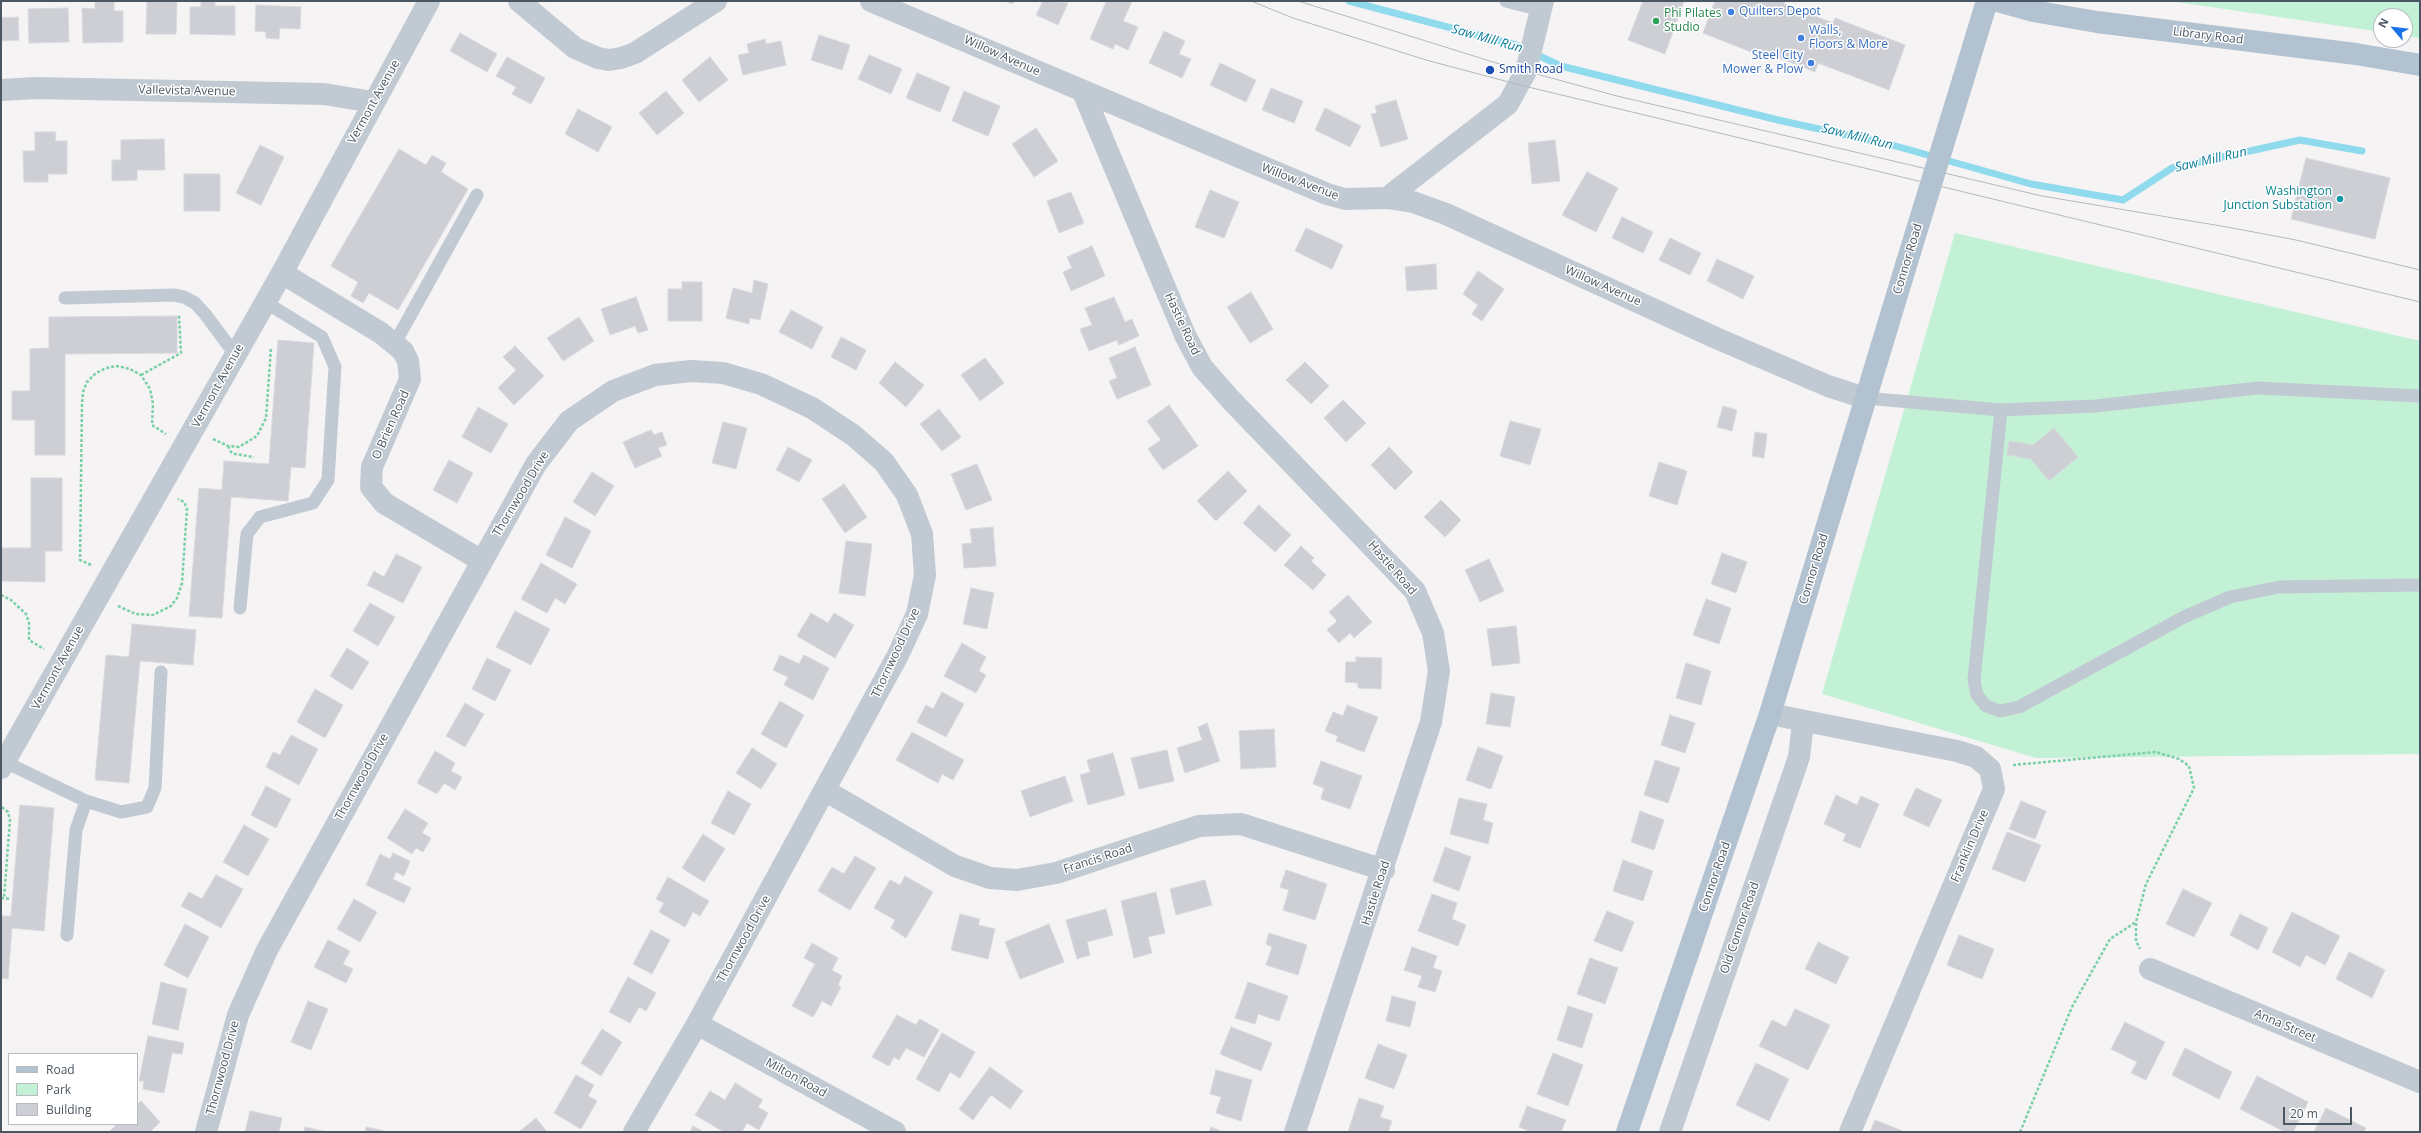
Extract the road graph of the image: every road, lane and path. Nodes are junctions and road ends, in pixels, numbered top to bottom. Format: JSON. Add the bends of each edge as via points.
{"nodes":[{"id":1,"x":429,"y":1,"type":"edge"},
{"id":2,"x":519,"y":1,"type":"edge"},
{"id":3,"x":716,"y":1,"type":"edge"},
{"id":4,"x":871,"y":1,"type":"edge"},
{"id":5,"x":1506,"y":1,"type":"edge"},
{"id":6,"x":1987,"y":1,"type":"edge"},
{"id":7,"x":1997,"y":1,"type":"edge"},
{"id":8,"x":1542,"y":5,"type":"edge"},
{"id":9,"x":2420,"y":65,"type":"edge"},
{"id":10,"x":1,"y":90,"type":"edge"},
{"id":11,"x":1083,"y":92,"type":"junction"},
{"id":12,"x":373,"y":102,"type":"junction"},
{"id":13,"x":477,"y":196,"type":"dead end"},
{"id":14,"x":1387,"y":198,"type":"junction"},
{"id":15,"x":282,"y":273,"type":"junction"},
{"id":16,"x":65,"y":298,"type":"dead end"},
{"id":17,"x":265,"y":302,"type":"junction"},
{"id":18,"x":179,"y":312,"type":"dead end"},
{"id":19,"x":395,"y":343,"type":"junction"},
{"id":20,"x":271,"y":348,"type":"dead end"},
{"id":21,"x":236,"y":354,"type":"junction"},
{"id":22,"x":141,"y":375,"type":"junction"},
{"id":23,"x":2420,"y":396,"type":"edge"},
{"id":24,"x":1865,"y":398,"type":"junction"},
{"id":25,"x":2001,"y":410,"type":"junction"},
{"id":26,"x":168,"y":435,"type":"dead end"},
{"id":27,"x":211,"y":438,"type":"dead end"},
{"id":28,"x":228,"y":446,"type":"junction"},
{"id":29,"x":254,"y":456,"type":"dead end"},
{"id":30,"x":178,"y":498,"type":"dead end"},
{"id":31,"x":482,"y":561,"type":"junction"},
{"id":32,"x":95,"y":567,"type":"dead end"},
{"id":33,"x":2420,"y":585,"type":"edge"},
{"id":34,"x":1,"y":595,"type":"edge"},
{"id":35,"x":118,"y":606,"type":"dead end"},
{"id":36,"x":240,"y":608,"type":"dead end"},
{"id":37,"x":47,"y":650,"type":"dead end"},
{"id":38,"x":162,"y":672,"type":"dead end"},
{"id":39,"x":1770,"y":714,"type":"junction"},
{"id":40,"x":1803,"y":722,"type":"junction"},
{"id":41,"x":3,"y":765,"type":"edge"},
{"id":42,"x":1990,"y":769,"type":"junction"},
{"id":43,"x":826,"y":791,"type":"junction"},
{"id":44,"x":86,"y":801,"type":"junction"},
{"id":45,"x":2,"y":807,"type":"edge"},
{"id":46,"x":1384,"y":870,"type":"junction"},
{"id":47,"x":2,"y":898,"type":"edge"},
{"id":48,"x":11,"y":899,"type":"dead end"},
{"id":49,"x":2136,"y":922,"type":"junction"},
{"id":50,"x":67,"y":936,"type":"dead end"},
{"id":51,"x":2150,"y":970,"type":"joint"},
{"id":52,"x":697,"y":1024,"type":"junction"},
{"id":53,"x":2420,"y":1082,"type":"edge"},
{"id":54,"x":206,"y":1132,"type":"edge"},
{"id":55,"x":634,"y":1132,"type":"edge"},
{"id":56,"x":895,"y":1132,"type":"edge"},
{"id":57,"x":1295,"y":1132,"type":"edge"},
{"id":58,"x":1627,"y":1132,"type":"edge"},
{"id":59,"x":1670,"y":1132,"type":"edge"},
{"id":60,"x":1850,"y":1132,"type":"edge"},
{"id":61,"x":2020,"y":1132,"type":"edge"}],
"edges":[{"from":1,"to":12,"type":"street","name":"Vermont Avenue"},
{"from":2,"to":3,"type":"street","via":[[575,48],[609,60],[635,53]]},
{"from":4,"to":11,"type":"street","name":"Willow Avenue","via":[[977,44]]},
{"from":5,"to":8,"type":"lane"},
{"from":6,"to":24,"type":"main road","name":"Connor Road","bridge":true},
{"from":7,"to":9,"type":"main road","name":"Library Road","via":[[2034,11],[2097,22],[2356,54]]},
{"from":8,"to":14,"type":"street","via":[[1520,85],[1508,104]]},
{"from":10,"to":12,"type":"street","name":"Vallevista Avenue","via":[[36,88],[324,94]]},
{"from":11,"to":14,"type":"street","name":"Willow Avenue","via":[[1327,194],[1345,199]]},
{"from":11,"to":46,"type":"street","name":"Hastie Road","via":[[1202,367],[1415,591],[1433,633],[1439,671],[1431,722]]},
{"from":12,"to":15,"type":"street","name":"Vermont Avenue"},
{"from":13,"to":19,"type":"lane"},
{"from":14,"to":24,"type":"street","name":"Willow Avenue","via":[[1413,202],[1446,214],[1716,338],[1828,386]]},
{"from":15,"to":17,"type":"street","name":"Vermont Avenue"},
{"from":15,"to":19,"type":"street","name":"O Brien Road"},
{"from":16,"to":21,"type":"lane","via":[[173,295],[184,297],[195,303]]},
{"from":17,"to":21,"type":"street","name":"Vermont Avenue"},
{"from":17,"to":36,"type":"lane","via":[[322,337],[335,367],[328,480],[313,503],[260,517],[247,534]]},
{"from":18,"to":22,"type":"path","via":[[181,353]]},
{"from":19,"to":31,"type":"street","name":"O Brien Road","via":[[408,361],[410,379],[372,467],[371,487],[384,503]]},
{"from":20,"to":28,"type":"path","via":[[263,428],[249,443],[239,447]]},
{"from":21,"to":41,"type":"street","name":"Vermont Avenue"},
{"from":22,"to":26,"type":"path","via":[[150,389],[153,404],[152,425]]},
{"from":22,"to":32,"type":"path","via":[[117,366],[106,368],[92,378],[83,392],[80,560]]},
{"from":23,"to":25,"type":"lane","via":[[2258,388],[2096,406]]},
{"from":24,"to":25,"type":"lane"},
{"from":24,"to":39,"type":"main road","name":"Connor Road"},
{"from":25,"to":33,"type":"lane","via":[[1974,680],[1977,695],[1986,706],[2000,711],[2020,707],[2184,617],[2230,597],[2279,588]]},
{"from":27,"to":28,"type":"path"},
{"from":28,"to":29,"type":"path","via":[[235,454]]},
{"from":30,"to":35,"type":"path","via":[[184,502],[187,509],[182,583],[177,598],[171,606],[153,614],[136,614]]},
{"from":31,"to":43,"type":"street","name":"Thornwood Drive","via":[[536,464],[569,421],[613,391],[654,375],[691,371],[724,373],[761,384],[812,408],[853,434],[884,462],[907,495],[922,534],[925,574],[917,614]]},
{"from":31,"to":54,"type":"street","name":"Thornwood Drive","via":[[267,950],[238,1015]]},
{"from":34,"to":37,"type":"path","via":[[20,606],[29,623],[29,640]]},
{"from":38,"to":44,"type":"lane","via":[[155,788],[147,807],[121,812]]},
{"from":39,"to":40,"type":"street"},
{"from":39,"to":58,"type":"main road","name":"Connor Road"},
{"from":40,"to":42,"type":"street","via":[[1957,751],[1976,757]]},
{"from":40,"to":59,"type":"street","name":"Old Connor Road","via":[[1799,758]]},
{"from":41,"to":44,"type":"lane"},
{"from":42,"to":49,"type":"path","via":[[2156,752],[2189,766],[2194,788],[2146,884]]},
{"from":42,"to":60,"type":"street","name":"Franklin Drive","via":[[1994,789]]},
{"from":43,"to":46,"type":"street","name":"Francis Road","via":[[955,866],[990,878],[1018,880],[1056,873],[1199,826],[1241,824]]},
{"from":43,"to":52,"type":"street","name":"Thornwood Drive"},
{"from":44,"to":50,"type":"lane","via":[[76,830]]},
{"from":45,"to":47,"type":"path","via":[[8,812],[10,820]]},
{"from":46,"to":57,"type":"street","name":"Hastie Road"},
{"from":47,"to":48,"type":"path"},
{"from":49,"to":51,"type":"path","via":[[2136,941]]},
{"from":49,"to":61,"type":"path","via":[[2110,939],[2072,1007]]},
{"from":51,"to":53,"type":"street","name":"Anna Street"},
{"from":52,"to":55,"type":"street","name":"Thornwood Drive"},
{"from":52,"to":56,"type":"street","name":"Milton Road"}]}
